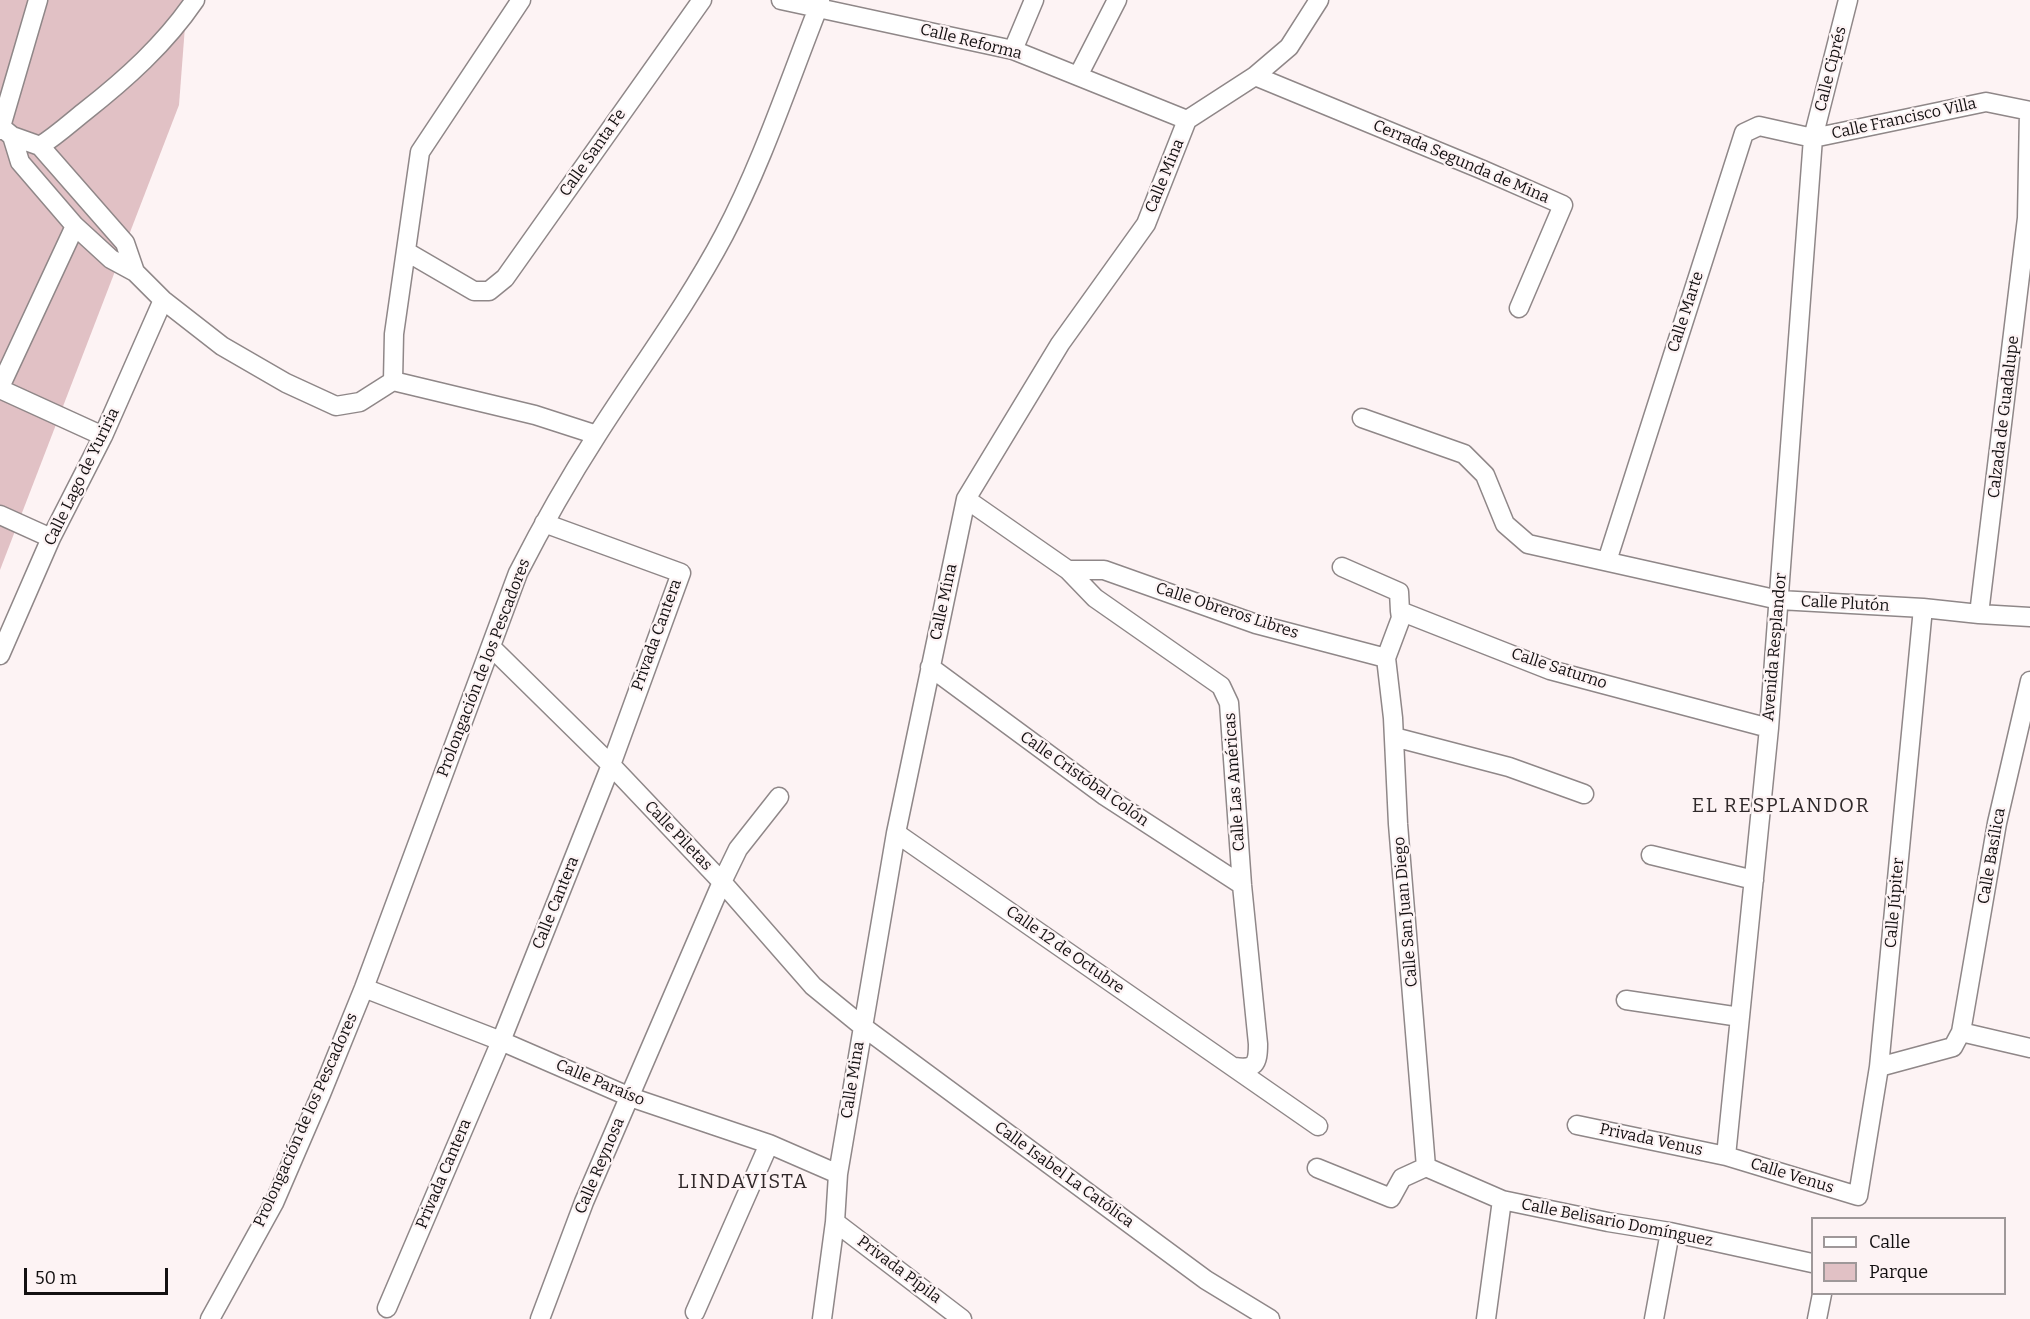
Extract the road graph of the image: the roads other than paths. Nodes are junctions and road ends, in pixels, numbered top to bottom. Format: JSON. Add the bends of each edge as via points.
{"nodes":[{"id":1,"x":38,"y":0,"type":"edge"},
{"id":2,"x":195,"y":0,"type":"edge"},
{"id":3,"x":521,"y":0,"type":"edge"},
{"id":4,"x":702,"y":0,"type":"edge"},
{"id":5,"x":782,"y":0,"type":"edge"},
{"id":6,"x":1034,"y":0,"type":"edge"},
{"id":7,"x":1117,"y":0,"type":"edge"},
{"id":8,"x":1319,"y":0,"type":"edge"},
{"id":9,"x":1848,"y":0,"type":"edge"},
{"id":10,"x":819,"y":4,"type":"edge"},
{"id":11,"x":1013,"y":50,"type":"junction"},
{"id":12,"x":1078,"y":76,"type":"junction"},
{"id":13,"x":1255,"y":76,"type":"junction"},
{"id":14,"x":2030,"y":111,"type":"edge"},
{"id":15,"x":1187,"y":120,"type":"junction"},
{"id":16,"x":4,"y":131,"type":"edge"},
{"id":17,"x":1814,"y":138,"type":"junction"},
{"id":18,"x":40,"y":146,"type":"junction"},
{"id":19,"x":2028,"y":219,"type":"edge"},
{"id":20,"x":75,"y":226,"type":"junction"},
{"id":21,"x":407,"y":252,"type":"junction"},
{"id":22,"x":135,"y":272,"type":"junction"},
{"id":23,"x":163,"y":300,"type":"junction"},
{"id":24,"x":1519,"y":308,"type":"dead end"},
{"id":25,"x":2024,"y":311,"type":"edge"},
{"id":26,"x":393,"y":381,"type":"junction"},
{"id":27,"x":0,"y":388,"type":"edge"},
{"id":28,"x":1362,"y":418,"type":"dead end"},
{"id":29,"x":597,"y":435,"type":"junction"},
{"id":30,"x":104,"y":436,"type":"junction"},
{"id":31,"x":966,"y":499,"type":"junction"},
{"id":32,"x":0,"y":515,"type":"edge"},
{"id":33,"x":543,"y":523,"type":"junction"},
{"id":34,"x":51,"y":538,"type":"junction"},
{"id":35,"x":1607,"y":561,"type":"junction"},
{"id":36,"x":1342,"y":567,"type":"dead end"},
{"id":37,"x":1068,"y":570,"type":"junction"},
{"id":38,"x":1779,"y":600,"type":"junction"},
{"id":39,"x":1923,"y":608,"type":"junction"},
{"id":40,"x":1400,"y":611,"type":"junction"},
{"id":41,"x":1979,"y":614,"type":"junction"},
{"id":42,"x":2030,"y":617,"type":"edge"},
{"id":43,"x":491,"y":647,"type":"junction"},
{"id":44,"x":0,"y":655,"type":"edge"},
{"id":45,"x":1386,"y":658,"type":"junction"},
{"id":46,"x":930,"y":666,"type":"junction"},
{"id":47,"x":2030,"y":681,"type":"edge"},
{"id":48,"x":1769,"y":728,"type":"junction"},
{"id":49,"x":1394,"y":737,"type":"junction"},
{"id":50,"x":610,"y":765,"type":"junction"},
{"id":51,"x":1584,"y":794,"type":"dead end"},
{"id":52,"x":779,"y":797,"type":"dead end"},
{"id":53,"x":896,"y":833,"type":"junction"},
{"id":54,"x":1651,"y":855,"type":"dead end"},
{"id":55,"x":1754,"y":880,"type":"junction"},
{"id":56,"x":722,"y":882,"type":"junction"},
{"id":57,"x":1242,"y":885,"type":"junction"},
{"id":58,"x":364,"y":988,"type":"junction"},
{"id":59,"x":1626,"y":1000,"type":"dead end"},
{"id":60,"x":1740,"y":1017,"type":"junction"},
{"id":61,"x":862,"y":1026,"type":"junction"},
{"id":62,"x":1961,"y":1032,"type":"junction"},
{"id":63,"x":501,"y":1041,"type":"junction"},
{"id":64,"x":2030,"y":1048,"type":"edge"},
{"id":65,"x":1234,"y":1067,"type":"junction"},
{"id":66,"x":1879,"y":1067,"type":"junction"},
{"id":67,"x":630,"y":1097,"type":"junction"},
{"id":68,"x":1577,"y":1125,"type":"dead end"},
{"id":69,"x":1318,"y":1126,"type":"dead end"},
{"id":70,"x":769,"y":1144,"type":"junction"},
{"id":71,"x":1726,"y":1156,"type":"junction"},
{"id":72,"x":1426,"y":1167,"type":"junction"},
{"id":73,"x":1317,"y":1168,"type":"dead end"},
{"id":74,"x":838,"y":1174,"type":"junction"},
{"id":75,"x":1858,"y":1196,"type":"joint"},
{"id":76,"x":1502,"y":1200,"type":"junction"},
{"id":77,"x":835,"y":1222,"type":"junction"},
{"id":78,"x":1670,"y":1232,"type":"junction"},
{"id":79,"x":1811,"y":1263,"type":"edge"},
{"id":80,"x":1822,"y":1295,"type":"edge"},
{"id":81,"x":387,"y":1308,"type":"dead end"},
{"id":82,"x":694,"y":1312,"type":"dead end"},
{"id":83,"x":210,"y":1319,"type":"edge"},
{"id":84,"x":540,"y":1319,"type":"edge"},
{"id":85,"x":822,"y":1319,"type":"edge"},
{"id":86,"x":962,"y":1319,"type":"edge"},
{"id":87,"x":1270,"y":1319,"type":"edge"},
{"id":88,"x":1486,"y":1319,"type":"edge"},
{"id":89,"x":1654,"y":1319,"type":"edge"},
{"id":90,"x":1817,"y":1319,"type":"edge"}],
"edges":[{"from":1,"to":16,"type":"street"},
{"from":2,"to":18,"type":"street","via":[[141,63]]},
{"from":3,"to":21,"type":"street","via":[[420,152]]},
{"from":4,"to":21,"type":"street","name":"Calle Santa Fe","via":[[505,278],[489,291],[474,291]]},
{"from":5,"to":10,"type":"street","name":"Calle Reforma"},
{"from":6,"to":11,"type":"street"},
{"from":7,"to":12,"type":"street"},
{"from":8,"to":13,"type":"street","name":"Calle Mina","via":[[1289,47]]},
{"from":9,"to":17,"type":"street","name":"Calle Ciprés"},
{"from":10,"to":11,"type":"street","name":"Calle Reforma"},
{"from":10,"to":29,"type":"street","name":"Prolongación de los Pescadores","via":[[724,235]]},
{"from":11,"to":12,"type":"street","name":"Calle Reforma"},
{"from":12,"to":15,"type":"street","name":"Calle Reforma"},
{"from":13,"to":15,"type":"street","name":"Calle Mina"},
{"from":13,"to":24,"type":"street","name":"Cerrada Segunda de Mina","via":[[1563,205]]},
{"from":14,"to":17,"type":"street","name":"Calle Francisco Villa","via":[[1986,102]]},
{"from":14,"to":19,"type":"street","name":"Calzada de Guadalupe"},
{"from":15,"to":31,"type":"street","name":"Calle Mina","via":[[1146,224],[1060,344]]},
{"from":16,"to":18,"type":"street"},
{"from":16,"to":20,"type":"street","via":[[20,162]]},
{"from":17,"to":35,"type":"street","name":"Calle Marte","via":[[1759,126],[1744,133]]},
{"from":17,"to":38,"type":"street","name":"Avenida Resplandor"},
{"from":18,"to":22,"type":"street","via":[[125,243]]},
{"from":19,"to":25,"type":"street","name":"Calzada de Guadalupe"},
{"from":20,"to":22,"type":"street","via":[[111,259]]},
{"from":20,"to":27,"type":"street"},
{"from":21,"to":26,"type":"street","via":[[394,334]]},
{"from":22,"to":23,"type":"street"},
{"from":23,"to":26,"type":"street","via":[[222,346],[336,406],[360,402]]},
{"from":23,"to":30,"type":"street","name":"Calle Lago de Yuriria"},
{"from":25,"to":41,"type":"street","name":"Calzada de Guadalupe"},
{"from":26,"to":29,"type":"street"},
{"from":27,"to":30,"type":"street"},
{"from":28,"to":35,"type":"street","via":[[1464,454],[1485,475],[1505,524],[1528,544]]},
{"from":29,"to":33,"type":"street","name":"Prolongación de los Pescadores"},
{"from":30,"to":34,"type":"street","name":"Calle Lago de Yuriria"},
{"from":31,"to":37,"type":"street","name":"Calle Las Américas"},
{"from":31,"to":46,"type":"street","name":"Calle Mina"},
{"from":32,"to":34,"type":"street"},
{"from":33,"to":43,"type":"street","name":"Prolongación de los Pescadores","via":[[518,573]]},
{"from":33,"to":50,"type":"street","name":"Privada Cantera","via":[[681,573]]},
{"from":34,"to":44,"type":"street","name":"Calle Lago de Yuriria"},
{"from":35,"to":38,"type":"street","name":"Calle Plutón"},
{"from":36,"to":40,"type":"street","via":[[1398,592]]},
{"from":37,"to":45,"type":"street","name":"Calle Obreros Libres","via":[[1104,570],[1256,624]]},
{"from":37,"to":57,"type":"street","name":"Calle Las Américas","via":[[1095,598],[1221,686],[1229,703]]},
{"from":38,"to":39,"type":"street","name":"Calle Plutón"},
{"from":38,"to":48,"type":"street","name":"Avenida Resplandor"},
{"from":39,"to":41,"type":"street","name":"Calle Plutón"},
{"from":39,"to":66,"type":"street","name":"Calle Júpiter"},
{"from":40,"to":45,"type":"street"},
{"from":40,"to":48,"type":"street","name":"Calle Saturno","via":[[1550,670]]},
{"from":41,"to":42,"type":"street","name":"Calle Plutón"},
{"from":43,"to":50,"type":"street","name":"Calle Piletas"},
{"from":43,"to":58,"type":"street","name":"Prolongación de los Pescadores"},
{"from":45,"to":49,"type":"street","name":"Calle San Juan Diego"},
{"from":46,"to":53,"type":"street","name":"Calle Mina"},
{"from":46,"to":57,"type":"street","name":"Calle Cristóbal Colón","via":[[1105,796]]},
{"from":47,"to":62,"type":"street","name":"Calle Basílica","via":[[1996,823]]},
{"from":48,"to":55,"type":"street","name":"Avenida Resplandor"},
{"from":49,"to":51,"type":"street","via":[[1509,767]]},
{"from":49,"to":72,"type":"street","name":"Calle San Juan Diego"},
{"from":50,"to":56,"type":"street","name":"Calle Piletas"},
{"from":50,"to":63,"type":"street","name":"Calle Cantera"},
{"from":52,"to":56,"type":"street","name":"Calle Reynosa","via":[[738,849]]},
{"from":53,"to":61,"type":"street","name":"Calle Mina"},
{"from":53,"to":65,"type":"street","name":"Calle 12 de Octubre"},
{"from":54,"to":55,"type":"street"},
{"from":55,"to":60,"type":"street","name":"Avenida Resplandor"},
{"from":56,"to":61,"type":"street","name":"Calle Piletas","via":[[813,986]]},
{"from":56,"to":67,"type":"street","name":"Calle Reynosa"},
{"from":57,"to":65,"type":"street","name":"Calle Las Américas","via":[[1258,1054],[1256,1062],[1247,1069]]},
{"from":58,"to":63,"type":"street","name":"Calle Paraíso"},
{"from":58,"to":83,"type":"street","name":"Prolongación de los Pescadores","via":[[274,1203]]},
{"from":59,"to":60,"type":"street"},
{"from":60,"to":71,"type":"street","name":"Avenida Resplandor"},
{"from":61,"to":74,"type":"street","name":"Calle Mina"},
{"from":61,"to":87,"type":"street","name":"Calle Isabel La Católica","via":[[1206,1280]]},
{"from":62,"to":64,"type":"street"},
{"from":62,"to":66,"type":"street","via":[[1953,1047]]},
{"from":63,"to":67,"type":"street","name":"Calle Paraíso"},
{"from":63,"to":81,"type":"street","name":"Privada Cantera"},
{"from":65,"to":69,"type":"street","name":"Calle 12 de Octubre"},
{"from":66,"to":75,"type":"street","name":"Calle Júpiter"},
{"from":67,"to":70,"type":"street","name":"Calle Paraíso"},
{"from":67,"to":84,"type":"street","name":"Calle Reynosa","via":[[584,1202]]},
{"from":68,"to":71,"type":"street","name":"Privada Venus"},
{"from":70,"to":74,"type":"street","name":"Calle Paraíso"},
{"from":70,"to":82,"type":"street"},
{"from":71,"to":75,"type":"street","name":"Calle Venus"},
{"from":72,"to":73,"type":"street","via":[[1402,1178],[1390,1198]]},
{"from":72,"to":76,"type":"street","name":"Calle Belisario Domínguez"},
{"from":74,"to":77,"type":"street","name":"Calle Mina"},
{"from":76,"to":78,"type":"street","name":"Calle Belisario Domínguez"},
{"from":76,"to":88,"type":"street"},
{"from":77,"to":85,"type":"street","name":"Calle Mina"},
{"from":77,"to":86,"type":"street","name":"Privada Pípila"},
{"from":78,"to":79,"type":"street","name":"Calle Belisario Domínguez"},
{"from":78,"to":89,"type":"street"},
{"from":80,"to":90,"type":"street"}]}
